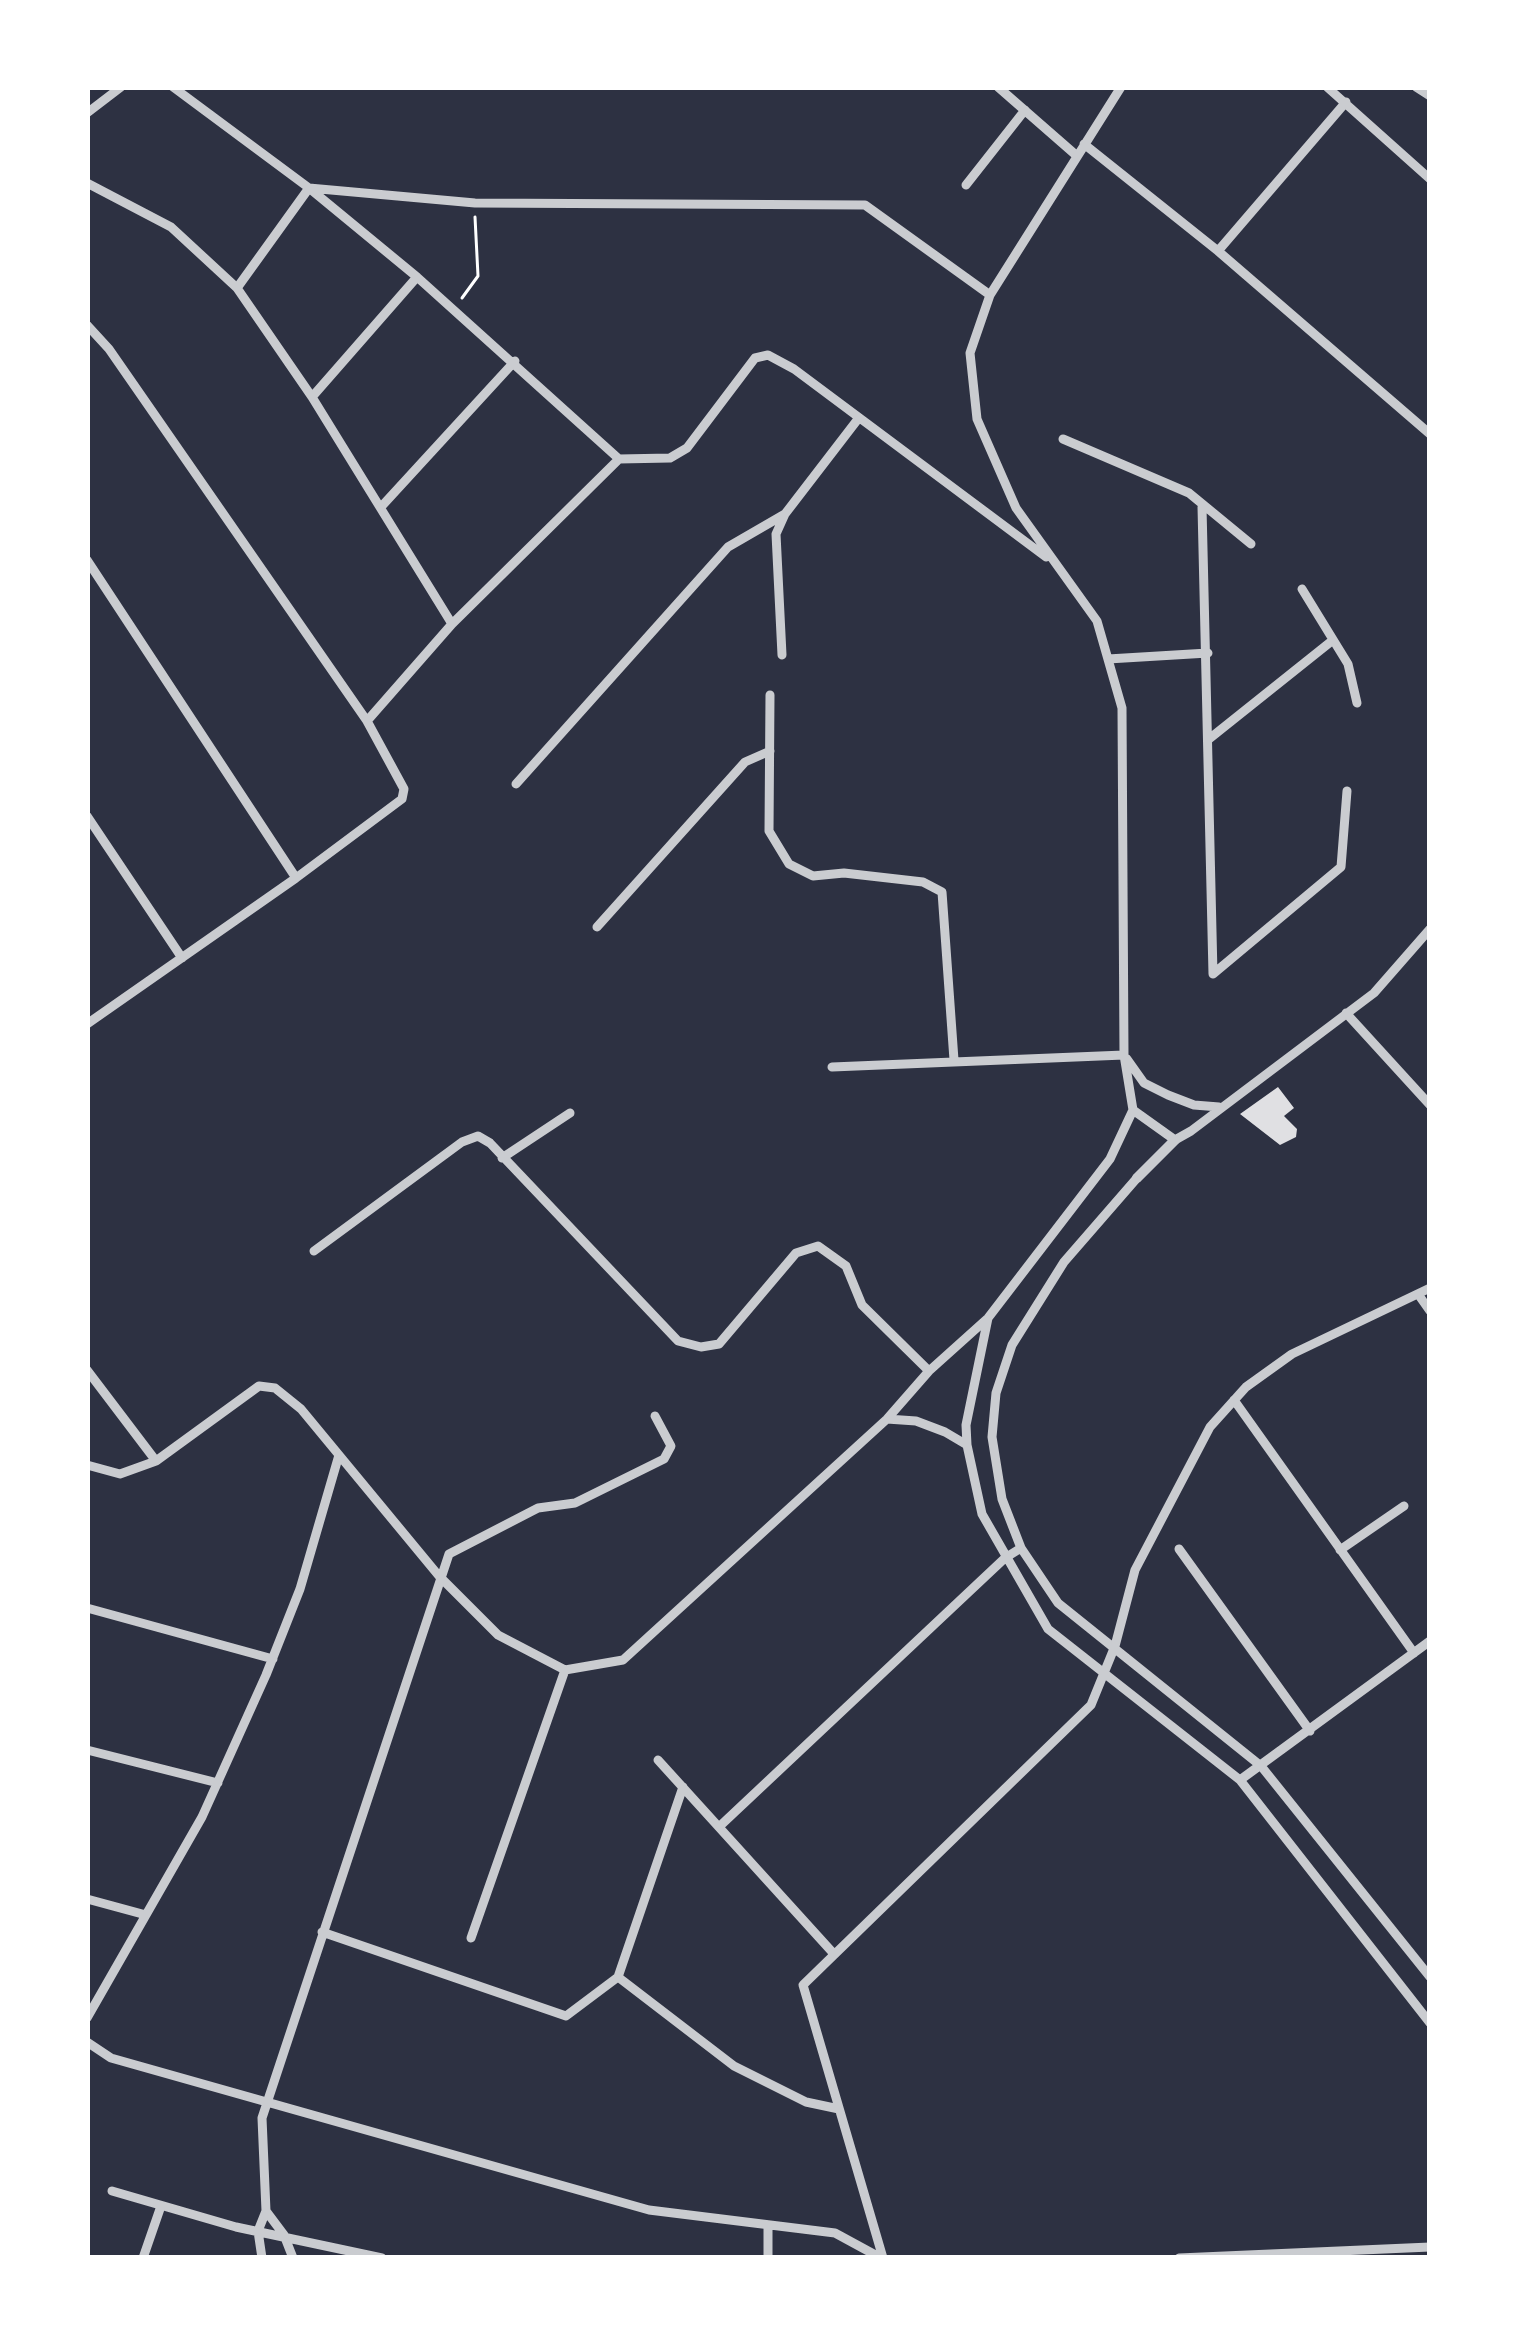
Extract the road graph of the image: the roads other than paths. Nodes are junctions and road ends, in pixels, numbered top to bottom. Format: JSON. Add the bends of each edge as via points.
{"nodes":[{"id":1,"x":121,"y":87,"type":"edge"},
{"id":2,"x":173,"y":87,"type":"edge"},
{"id":3,"x":998,"y":87,"type":"edge"},
{"id":4,"x":1121,"y":87,"type":"edge"},
{"id":5,"x":1328,"y":87,"type":"edge"},
{"id":6,"x":1416,"y":87,"type":"edge"},
{"id":7,"x":1430,"y":95,"type":"edge"},
{"id":8,"x":1346,"y":102,"type":"junction"},
{"id":9,"x":1024,"y":110,"type":"junction"},
{"id":10,"x":87,"y":113,"type":"edge"},
{"id":11,"x":1084,"y":144,"type":"junction"},
{"id":12,"x":1077,"y":156,"type":"junction"},
{"id":13,"x":1430,"y":179,"type":"edge"},
{"id":14,"x":87,"y":183,"type":"edge"},
{"id":15,"x":966,"y":184,"type":"dead end"},
{"id":16,"x":309,"y":188,"type":"junction"},
{"id":17,"x":1218,"y":251,"type":"junction"},
{"id":18,"x":417,"y":277,"type":"junction"},
{"id":19,"x":237,"y":288,"type":"junction"},
{"id":20,"x":991,"y":295,"type":"junction"},
{"id":21,"x":89,"y":326,"type":"edge"},
{"id":22,"x":515,"y":362,"type":"junction"},
{"id":23,"x":312,"y":397,"type":"junction"},
{"id":24,"x":858,"y":419,"type":"junction"},
{"id":25,"x":1430,"y":434,"type":"edge"},
{"id":26,"x":1063,"y":439,"type":"dead end"},
{"id":27,"x":619,"y":459,"type":"junction"},
{"id":28,"x":381,"y":507,"type":"junction"},
{"id":29,"x":1202,"y":507,"type":"junction"},
{"id":30,"x":785,"y":514,"type":"junction"},
{"id":31,"x":1251,"y":544,"type":"dead end"},
{"id":32,"x":87,"y":560,"type":"edge"},
{"id":33,"x":1057,"y":565,"type":"junction"},
{"id":34,"x":1302,"y":589,"type":"dead end"},
{"id":35,"x":452,"y":624,"type":"junction"},
{"id":36,"x":1333,"y":640,"type":"junction"},
{"id":37,"x":1208,"y":653,"type":"junction"},
{"id":38,"x":782,"y":655,"type":"dead end"},
{"id":39,"x":1108,"y":659,"type":"junction"},
{"id":40,"x":770,"y":695,"type":"dead end"},
{"id":41,"x":1357,"y":703,"type":"dead end"},
{"id":42,"x":367,"y":721,"type":"junction"},
{"id":43,"x":1209,"y":739,"type":"junction"},
{"id":44,"x":770,"y":752,"type":"junction"},
{"id":45,"x":516,"y":784,"type":"dead end"},
{"id":46,"x":1347,"y":790,"type":"dead end"},
{"id":47,"x":87,"y":816,"type":"edge"},
{"id":48,"x":296,"y":878,"type":"junction"},
{"id":49,"x":597,"y":927,"type":"dead end"},
{"id":50,"x":1430,"y":929,"type":"edge"},
{"id":51,"x":182,"y":958,"type":"junction"},
{"id":52,"x":1346,"y":1013,"type":"junction"},
{"id":53,"x":87,"y":1024,"type":"edge"},
{"id":54,"x":1124,"y":1055,"type":"junction"},
{"id":55,"x":954,"y":1060,"type":"junction"},
{"id":56,"x":832,"y":1066,"type":"dead end"},
{"id":57,"x":1430,"y":1105,"type":"edge"},
{"id":58,"x":1220,"y":1107,"type":"junction"},
{"id":59,"x":1133,"y":1110,"type":"junction"},
{"id":60,"x":570,"y":1113,"type":"dead end"},
{"id":61,"x":1175,"y":1140,"type":"junction"},
{"id":62,"x":502,"y":1158,"type":"junction"},
{"id":63,"x":1137,"y":1178,"type":"joint"},
{"id":64,"x":314,"y":1251,"type":"dead end"},
{"id":65,"x":1430,"y":1288,"type":"edge"},
{"id":66,"x":1418,"y":1294,"type":"junction"},
{"id":67,"x":1430,"y":1311,"type":"edge"},
{"id":68,"x":988,"y":1318,"type":"junction"},
{"id":69,"x":87,"y":1370,"type":"edge"},
{"id":70,"x":929,"y":1371,"type":"junction"},
{"id":71,"x":1234,"y":1400,"type":"junction"},
{"id":72,"x":655,"y":1417,"type":"dead end"},
{"id":73,"x":887,"y":1419,"type":"junction"},
{"id":74,"x":967,"y":1445,"type":"junction"},
{"id":75,"x":339,"y":1455,"type":"junction"},
{"id":76,"x":156,"y":1461,"type":"junction"},
{"id":77,"x":87,"y":1465,"type":"edge"},
{"id":78,"x":1404,"y":1506,"type":"dead end"},
{"id":79,"x":1021,"y":1548,"type":"junction"},
{"id":80,"x":1179,"y":1549,"type":"dead end"},
{"id":81,"x":1340,"y":1550,"type":"junction"},
{"id":82,"x":1004,"y":1558,"type":"junction"},
{"id":83,"x":439,"y":1576,"type":"junction"},
{"id":84,"x":87,"y":1608,"type":"edge"},
{"id":85,"x":1430,"y":1641,"type":"edge"},
{"id":86,"x":1115,"y":1646,"type":"junction"},
{"id":87,"x":1414,"y":1653,"type":"junction"},
{"id":88,"x":273,"y":1659,"type":"junction"},
{"id":89,"x":1107,"y":1669,"type":"junction"},
{"id":90,"x":565,"y":1670,"type":"junction"},
{"id":91,"x":1310,"y":1731,"type":"junction"},
{"id":92,"x":87,"y":1750,"type":"edge"},
{"id":93,"x":658,"y":1760,"type":"dead end"},
{"id":94,"x":1261,"y":1766,"type":"junction"},
{"id":95,"x":1240,"y":1780,"type":"junction"},
{"id":96,"x":218,"y":1783,"type":"junction"},
{"id":97,"x":683,"y":1787,"type":"junction"},
{"id":98,"x":721,"y":1826,"type":"junction"},
{"id":99,"x":87,"y":1899,"type":"edge"},
{"id":100,"x":146,"y":1915,"type":"junction"},
{"id":101,"x":322,"y":1932,"type":"junction"},
{"id":102,"x":471,"y":1938,"type":"dead end"},
{"id":103,"x":834,"y":1954,"type":"junction"},
{"id":104,"x":618,"y":1977,"type":"junction"},
{"id":105,"x":1430,"y":1977,"type":"edge"},
{"id":106,"x":1430,"y":1994,"type":"edge"},
{"id":107,"x":1415,"y":2003,"type":"junction"},
{"id":108,"x":87,"y":2018,"type":"edge"},
{"id":109,"x":1430,"y":2023,"type":"edge"},
{"id":110,"x":87,"y":2042,"type":"edge"},
{"id":111,"x":266,"y":2103,"type":"junction"},
{"id":112,"x":839,"y":2109,"type":"junction"},
{"id":113,"x":112,"y":2191,"type":"dead end"},
{"id":114,"x":161,"y":2206,"type":"junction"},
{"id":115,"x":266,"y":2211,"type":"junction"},
{"id":116,"x":768,"y":2224,"type":"junction"},
{"id":117,"x":258,"y":2230,"type":"junction"},
{"id":118,"x":284,"y":2235,"type":"junction"},
{"id":119,"x":1430,"y":2247,"type":"edge"},
{"id":120,"x":1402,"y":2248,"type":"junction"},
{"id":121,"x":143,"y":2258,"type":"edge"},
{"id":122,"x":262,"y":2258,"type":"edge"},
{"id":123,"x":293,"y":2258,"type":"edge"},
{"id":124,"x":382,"y":2258,"type":"edge"},
{"id":125,"x":768,"y":2258,"type":"edge"},
{"id":126,"x":882,"y":2258,"type":"edge"},
{"id":127,"x":1179,"y":2258,"type":"edge"},
{"id":128,"x":1392,"y":2258,"type":"edge"}],
"edges":[{"from":1,"to":10,"type":"street"},
{"from":2,"to":16,"type":"street"},
{"from":3,"to":9,"type":"street"},
{"from":4,"to":11,"type":"street"},
{"from":5,"to":8,"type":"street"},
{"from":6,"to":7,"type":"street"},
{"from":8,"to":13,"type":"street"},
{"from":8,"to":17,"type":"street"},
{"from":9,"to":12,"type":"street"},
{"from":9,"to":15,"type":"street"},
{"from":11,"to":12,"type":"street"},
{"from":11,"to":17,"type":"street"},
{"from":12,"to":20,"type":"street"},
{"from":14,"to":19,"type":"street","via":[[170,227]]},
{"from":16,"to":18,"type":"street"},
{"from":16,"to":19,"type":"street"},
{"from":16,"to":20,"type":"street","via":[[475,203],[865,205]]},
{"from":17,"to":25,"type":"street"},
{"from":18,"to":22,"type":"street"},
{"from":18,"to":23,"type":"street"},
{"from":19,"to":23,"type":"street"},
{"from":20,"to":33,"type":"street","via":[[970,353],[977,419],[1016,508]]},
{"from":21,"to":42,"type":"street"},
{"from":22,"to":27,"type":"street"},
{"from":22,"to":28,"type":"street"},
{"from":23,"to":28,"type":"street"},
{"from":24,"to":27,"type":"street","via":[[768,355],[755,358],[687,448],[670,458]]},
{"from":24,"to":30,"type":"street"},
{"from":24,"to":33,"type":"street"},
{"from":26,"to":29,"type":"street","via":[[1189,493]]},
{"from":27,"to":35,"type":"street"},
{"from":28,"to":35,"type":"street"},
{"from":29,"to":31,"type":"street"},
{"from":29,"to":37,"type":"street"},
{"from":30,"to":38,"type":"street","via":[[776,534]]},
{"from":30,"to":45,"type":"street","via":[[728,547]]},
{"from":32,"to":48,"type":"street"},
{"from":33,"to":39,"type":"street","via":[[1097,621]]},
{"from":34,"to":36,"type":"street"},
{"from":35,"to":42,"type":"street"},
{"from":36,"to":41,"type":"street"},
{"from":36,"to":43,"type":"street"},
{"from":37,"to":39,"type":"street"},
{"from":37,"to":43,"type":"street"},
{"from":39,"to":54,"type":"street","via":[[1122,708]]},
{"from":40,"to":44,"type":"street"},
{"from":42,"to":48,"type":"street","via":[[402,782],[403,799]]},
{"from":43,"to":46,"type":"street","via":[[1214,974],[1341,868]]},
{"from":44,"to":49,"type":"street","via":[[745,762]]},
{"from":44,"to":55,"type":"street","via":[[769,831],[789,864],[813,876],[922,882],[943,892]]},
{"from":47,"to":51,"type":"street"},
{"from":48,"to":51,"type":"street"},
{"from":50,"to":52,"type":"street"},
{"from":51,"to":53,"type":"street"},
{"from":52,"to":57,"type":"street"},
{"from":52,"to":58,"type":"street"},
{"from":54,"to":55,"type":"street"},
{"from":54,"to":58,"type":"street","via":[[1144,1083]]},
{"from":54,"to":59,"type":"street"},
{"from":55,"to":56,"type":"street"},
{"from":58,"to":61,"type":"street"},
{"from":59,"to":61,"type":"street"},
{"from":59,"to":68,"type":"street","via":[[1110,1159]]},
{"from":60,"to":62,"type":"street"},
{"from":61,"to":63,"type":"street"},
{"from":62,"to":64,"type":"street","via":[[474,1136]]},
{"from":62,"to":70,"type":"street","via":[[678,1341],[719,1344],[796,1253],[818,1246],[846,1266],[862,1305]]},
{"from":63,"to":79,"type":"street","via":[[1064,1262],[1012,1345],[992,1436],[1002,1499]]},
{"from":65,"to":66,"type":"street"},
{"from":66,"to":67,"type":"street"},
{"from":66,"to":71,"type":"street","via":[[1292,1354]]},
{"from":68,"to":70,"type":"street"},
{"from":68,"to":74,"type":"street"},
{"from":69,"to":76,"type":"street"},
{"from":70,"to":73,"type":"street"},
{"from":71,"to":81,"type":"street"},
{"from":71,"to":86,"type":"street","via":[[1210,1427],[1135,1570]]},
{"from":72,"to":83,"type":"street","via":[[670,1446],[664,1459],[575,1503],[538,1508],[449,1554]]},
{"from":73,"to":74,"type":"street","via":[[916,1421]]},
{"from":73,"to":90,"type":"street","via":[[623,1660]]},
{"from":74,"to":82,"type":"street","via":[[982,1514]]},
{"from":75,"to":76,"type":"street","via":[[286,1396],[260,1386]]},
{"from":75,"to":83,"type":"street"},
{"from":75,"to":88,"type":"street"},
{"from":76,"to":77,"type":"street","via":[[120,1474]]},
{"from":78,"to":81,"type":"street"},
{"from":79,"to":82,"type":"street"},
{"from":79,"to":86,"type":"street","via":[[1058,1603]]},
{"from":80,"to":91,"type":"street"},
{"from":81,"to":87,"type":"street"},
{"from":82,"to":89,"type":"street","via":[[1048,1629]]},
{"from":82,"to":98,"type":"street"},
{"from":83,"to":90,"type":"street","via":[[498,1635]]},
{"from":83,"to":101,"type":"street"},
{"from":84,"to":88,"type":"street"},
{"from":85,"to":87,"type":"street"},
{"from":86,"to":89,"type":"street"},
{"from":86,"to":94,"type":"street"},
{"from":87,"to":91,"type":"street"},
{"from":88,"to":96,"type":"street"},
{"from":89,"to":95,"type":"street"},
{"from":89,"to":103,"type":"street","via":[[1091,1705]]},
{"from":90,"to":102,"type":"street"},
{"from":91,"to":94,"type":"street"},
{"from":92,"to":96,"type":"street"},
{"from":93,"to":97,"type":"street"},
{"from":94,"to":95,"type":"street"},
{"from":94,"to":105,"type":"street"},
{"from":95,"to":107,"type":"street"},
{"from":96,"to":100,"type":"street"},
{"from":97,"to":98,"type":"street"},
{"from":97,"to":104,"type":"street"},
{"from":98,"to":103,"type":"street"},
{"from":99,"to":100,"type":"street"},
{"from":100,"to":108,"type":"street"},
{"from":101,"to":104,"type":"street","via":[[566,2016]]},
{"from":101,"to":111,"type":"street"},
{"from":103,"to":112,"type":"street","via":[[803,1985]]},
{"from":104,"to":112,"type":"street","via":[[734,2066],[806,2102]]},
{"from":106,"to":107,"type":"street"},
{"from":107,"to":109,"type":"street"},
{"from":110,"to":111,"type":"street","via":[[111,2058]]},
{"from":111,"to":115,"type":"street"},
{"from":111,"to":116,"type":"street","via":[[649,2210]]},
{"from":112,"to":126,"type":"street"},
{"from":113,"to":114,"type":"street"},
{"from":114,"to":117,"type":"street"},
{"from":114,"to":121,"type":"street"},
{"from":115,"to":117,"type":"street"},
{"from":115,"to":118,"type":"street"},
{"from":116,"to":125,"type":"street"},
{"from":116,"to":126,"type":"street","via":[[835,2233]]},
{"from":117,"to":118,"type":"street"},
{"from":117,"to":122,"type":"street"},
{"from":118,"to":123,"type":"street"},
{"from":118,"to":124,"type":"street"},
{"from":119,"to":120,"type":"street"},
{"from":120,"to":127,"type":"street"},
{"from":120,"to":128,"type":"street"}]}
